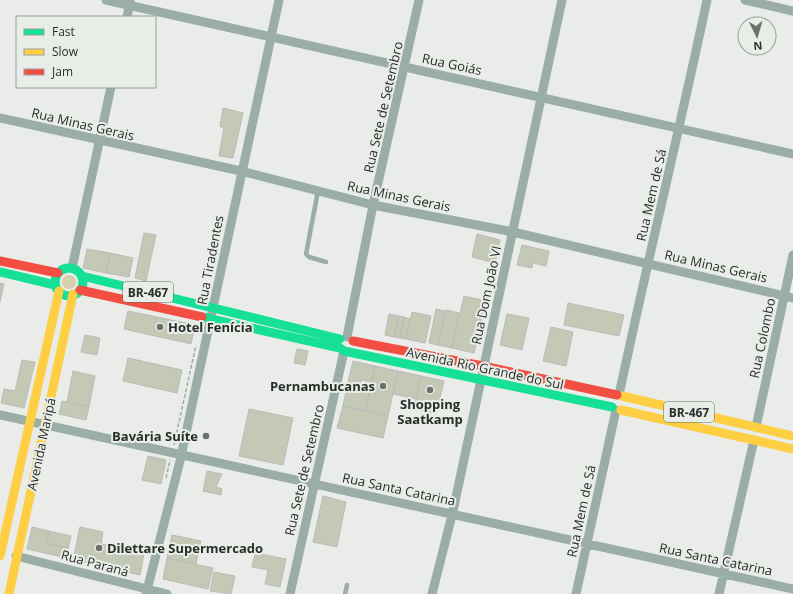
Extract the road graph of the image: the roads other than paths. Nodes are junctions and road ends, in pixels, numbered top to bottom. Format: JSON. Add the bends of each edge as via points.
{"nodes":[{"id":1,"x":106,"y":0,"type":"edge"},
{"id":2,"x":279,"y":0,"type":"edge"},
{"id":3,"x":419,"y":0,"type":"edge"},
{"id":4,"x":562,"y":0,"type":"edge"},
{"id":5,"x":706,"y":0,"type":"edge"},
{"id":6,"x":745,"y":0,"type":"edge"},
{"id":7,"x":130,"y":3,"type":"edge"},
{"id":8,"x":793,"y":11,"type":"edge"},
{"id":9,"x":127,"y":16,"type":"edge"},
{"id":10,"x":271,"y":37,"type":"junction"},
{"id":11,"x":406,"y":68,"type":"junction"},
{"id":12,"x":111,"y":88,"type":"edge"},
{"id":13,"x":541,"y":97,"type":"junction"},
{"id":14,"x":0,"y":118,"type":"edge"},
{"id":15,"x":680,"y":128,"type":"junction"},
{"id":16,"x":99,"y":141,"type":"junction"},
{"id":17,"x":793,"y":154,"type":"edge"},
{"id":18,"x":241,"y":171,"type":"junction"},
{"id":19,"x":318,"y":191,"type":"junction"},
{"id":20,"x":374,"y":205,"type":"junction"},
{"id":21,"x":513,"y":232,"type":"junction"},
{"id":22,"x":793,"y":255,"type":"edge"},
{"id":23,"x":0,"y":261,"type":"edge"},
{"id":24,"x":326,"y":262,"type":"dead end"},
{"id":25,"x":647,"y":264,"type":"junction"},
{"id":26,"x":72,"y":268,"type":"junction"},
{"id":27,"x":0,"y":272,"type":"edge"},
{"id":28,"x":58,"y":273,"type":"junction"},
{"id":29,"x":82,"y":276,"type":"junction"},
{"id":30,"x":57,"y":288,"type":"junction"},
{"id":31,"x":77,"y":292,"type":"junction"},
{"id":32,"x":788,"y":297,"type":"edge"},
{"id":33,"x":213,"y":308,"type":"junction"},
{"id":34,"x":211,"y":320,"type":"junction"},
{"id":35,"x":346,"y":345,"type":"junction"},
{"id":36,"x":484,"y":366,"type":"junction"},
{"id":37,"x":480,"y":379,"type":"junction"},
{"id":38,"x":619,"y":396,"type":"junction"},
{"id":39,"x":616,"y":409,"type":"junction"},
{"id":40,"x":0,"y":415,"type":"edge"},
{"id":41,"x":29,"y":424,"type":"junction"},
{"id":42,"x":44,"y":425,"type":"junction"},
{"id":43,"x":756,"y":427,"type":"junction"},
{"id":44,"x":793,"y":436,"type":"edge"},
{"id":45,"x":754,"y":440,"type":"junction"},
{"id":46,"x":793,"y":449,"type":"edge"},
{"id":47,"x":181,"y":454,"type":"junction"},
{"id":48,"x":17,"y":480,"type":"junction"},
{"id":49,"x":33,"y":483,"type":"junction"},
{"id":50,"x":314,"y":484,"type":"junction"},
{"id":51,"x":14,"y":496,"type":"junction"},
{"id":52,"x":29,"y":500,"type":"junction"},
{"id":53,"x":452,"y":514,"type":"junction"},
{"id":54,"x":588,"y":544,"type":"junction"},
{"id":55,"x":0,"y":556,"type":"edge"},
{"id":56,"x":16,"y":556,"type":"junction"},
{"id":57,"x":724,"y":574,"type":"junction"},
{"id":58,"x":347,"y":586,"type":"dead end"},
{"id":59,"x":793,"y":589,"type":"edge"},
{"id":60,"x":147,"y":592,"type":"edge"},
{"id":61,"x":9,"y":594,"type":"edge"},
{"id":62,"x":167,"y":594,"type":"edge"},
{"id":63,"x":290,"y":594,"type":"edge"},
{"id":64,"x":345,"y":594,"type":"edge"},
{"id":65,"x":432,"y":594,"type":"edge"},
{"id":66,"x":576,"y":594,"type":"edge"},
{"id":67,"x":719,"y":594,"type":"edge"}],
"edges":[{"from":1,"to":7,"type":"street","name":"Rua Goiás"},
{"from":2,"to":10,"type":"street","name":"Rua Tiradentes"},
{"from":3,"to":11,"type":"street","name":"Rua Sete de Setembro"},
{"from":4,"to":13,"type":"street","name":"Rua Dom João VI"},
{"from":5,"to":15,"type":"street","name":"Rua Mem de Sá"},
{"from":6,"to":8,"type":"street"},
{"from":7,"to":9,"type":"street"},
{"from":7,"to":10,"type":"street","name":"Rua Goiás"},
{"from":10,"to":11,"type":"street","name":"Rua Goiás"},
{"from":10,"to":18,"type":"street","name":"Rua Tiradentes"},
{"from":11,"to":13,"type":"street","name":"Rua Goiás"},
{"from":11,"to":20,"type":"street","name":"Rua Sete de Setembro"},
{"from":12,"to":16,"type":"street"},
{"from":13,"to":15,"type":"street","name":"Rua Goiás"},
{"from":13,"to":21,"type":"street","name":"Rua Dom João VI"},
{"from":14,"to":16,"type":"street","name":"Rua Minas Gerais"},
{"from":15,"to":17,"type":"street","name":"Rua Goiás"},
{"from":15,"to":25,"type":"street","name":"Rua Mem de Sá"},
{"from":16,"to":18,"type":"street","name":"Rua Minas Gerais"},
{"from":16,"to":26,"type":"street"},
{"from":18,"to":19,"type":"street","name":"Rua Minas Gerais"},
{"from":18,"to":33,"type":"street","name":"Rua Tiradentes"},
{"from":19,"to":20,"type":"street","name":"Rua Minas Gerais"},
{"from":19,"to":24,"type":"lane","via":[[306,254]]},
{"from":20,"to":21,"type":"street","name":"Rua Minas Gerais"},
{"from":20,"to":35,"type":"street","name":"Rua Sete de Setembro"},
{"from":21,"to":25,"type":"street","name":"Rua Minas Gerais"},
{"from":21,"to":36,"type":"street","name":"Rua Dom João VI"},
{"from":22,"to":32,"type":"street","name":"Rua Colombo"},
{"from":23,"to":28,"type":"main road"},
{"from":25,"to":32,"type":"street","name":"Rua Minas Gerais"},
{"from":25,"to":38,"type":"street","name":"Rua Mem de Sá"},
{"from":26,"to":28,"type":"main road","via":[[65,268]]},
{"from":26,"to":29,"type":"main road","name":"Avenida Rio Grande do Sul","number":"BR-467"},
{"from":27,"to":30,"type":"main road","name":"Avenida Rio Grande do Sul","number":"BR-467"},
{"from":28,"to":30,"type":"main road","via":[[55,278]]},
{"from":29,"to":31,"type":"main road","via":[[83,281]]},
{"from":29,"to":33,"type":"main road","name":"Avenida Rio Grande do Sul","number":"BR-467"},
{"from":30,"to":31,"type":"main road","name":"Avenida Rio Grande do Sul","number":"BR-467","via":[[64,295]]},
{"from":30,"to":41,"type":"main road","name":"Avenida Maripá"},
{"from":31,"to":34,"type":"main road","name":"Avenida Rio Grande do Sul","number":"BR-467"},
{"from":31,"to":42,"type":"main road","name":"Avenida Maripá"},
{"from":32,"to":43,"type":"street","name":"Rua Colombo"},
{"from":33,"to":34,"type":"street","name":"Rua Tiradentes"},
{"from":33,"to":35,"type":"main road","name":"Avenida Rio Grande do Sul","number":"BR-467"},
{"from":34,"to":35,"type":"main road","name":"Avenida Rio Grande do Sul","number":"BR-467"},
{"from":34,"to":47,"type":"street","name":"Rua Tiradentes"},
{"from":35,"to":36,"type":"main road","name":"Avenida Rio Grande do Sul","number":"BR-467"},
{"from":35,"to":37,"type":"main road","name":"Avenida Rio Grande do Sul","number":"BR-467"},
{"from":35,"to":50,"type":"street","name":"Rua Sete de Setembro"},
{"from":36,"to":37,"type":"street","name":"Rua Dom João VI"},
{"from":36,"to":38,"type":"main road","name":"Avenida Rio Grande do Sul","number":"BR-467"},
{"from":37,"to":39,"type":"main road","name":"Avenida Rio Grande do Sul","number":"BR-467"},
{"from":37,"to":53,"type":"street","name":"Rua Dom João VI"},
{"from":38,"to":39,"type":"main road","via":[[611,400]]},
{"from":38,"to":39,"type":"main road","via":[[626,402],[625,407]]},
{"from":38,"to":43,"type":"main road","name":"Avenida Rio Grande do Sul","number":"BR-467"},
{"from":39,"to":45,"type":"main road","name":"Avenida Rio Grande do Sul","number":"BR-467"},
{"from":39,"to":54,"type":"street","name":"Rua Mem de Sá"},
{"from":40,"to":41,"type":"street","name":"Rua Santa Catarina"},
{"from":41,"to":42,"type":"street","name":"Rua Santa Catarina"},
{"from":41,"to":48,"type":"main road","name":"Avenida Maripá"},
{"from":42,"to":47,"type":"street","name":"Rua Santa Catarina"},
{"from":42,"to":49,"type":"main road","name":"Avenida Maripá"},
{"from":43,"to":44,"type":"main road","name":"Avenida Rio Grande do Sul","number":"BR-467"},
{"from":45,"to":46,"type":"main road","name":"Avenida Rio Grande do Sul","number":"BR-467"},
{"from":45,"to":57,"type":"street"},
{"from":47,"to":50,"type":"street","name":"Rua Santa Catarina"},
{"from":47,"to":60,"type":"street","name":"Rua Tiradentes"},
{"from":48,"to":49,"type":"main road","via":[[25,485]]},
{"from":48,"to":51,"type":"main road","name":"Avenida Maripá"},
{"from":49,"to":52,"type":"main road","name":"Avenida Maripá"},
{"from":50,"to":53,"type":"street","name":"Rua Santa Catarina"},
{"from":50,"to":63,"type":"street","name":"Rua Sete de Setembro"},
{"from":51,"to":52,"type":"main road","via":[[23,495]]},
{"from":51,"to":55,"type":"main road","name":"Avenida Maripá"},
{"from":52,"to":56,"type":"main road","name":"Avenida Maripá"},
{"from":53,"to":54,"type":"street","name":"Rua Santa Catarina"},
{"from":53,"to":65,"type":"street","name":"Rua Dom João VI"},
{"from":54,"to":57,"type":"street","name":"Rua Santa Catarina"},
{"from":54,"to":66,"type":"street","name":"Rua Mem de Sá"},
{"from":56,"to":60,"type":"street","name":"Rua Paraná"},
{"from":56,"to":61,"type":"main road","name":"Avenida Maripá"},
{"from":57,"to":59,"type":"street","name":"Rua Santa Catarina"},
{"from":57,"to":67,"type":"street"},
{"from":58,"to":64,"type":"lane"},
{"from":60,"to":62,"type":"street","name":"Rua Paraná"}]}
